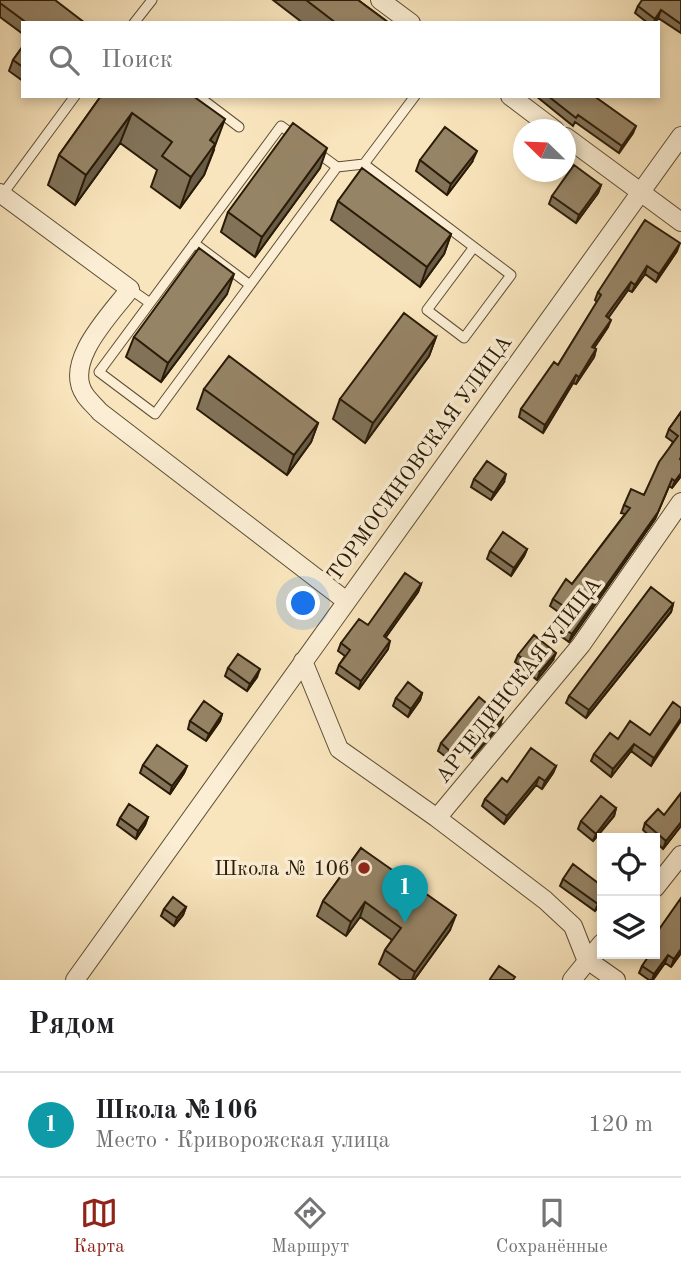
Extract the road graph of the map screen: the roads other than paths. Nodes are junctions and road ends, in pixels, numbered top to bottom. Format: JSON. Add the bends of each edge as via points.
{"nodes":[{"id":1,"x":152,"y":0,"type":"edge"},
{"id":2,"x":380,"y":0,"type":"edge"},
{"id":3,"x":136,"y":21,"type":"edge"},
{"id":4,"x":408,"y":21,"type":"edge"},
{"id":5,"x":73,"y":98,"type":"edge"},
{"id":6,"x":201,"y":98,"type":"edge"},
{"id":7,"x":414,"y":98,"type":"edge"},
{"id":8,"x":513,"y":98,"type":"edge"},
{"id":9,"x":540,"y":119,"type":"edge"},
{"id":10,"x":239,"y":127,"type":"dead end"},
{"id":11,"x":681,"y":136,"type":"edge"},
{"id":12,"x":576,"y":146,"type":"edge"},
{"id":13,"x":364,"y":164,"type":"junction"},
{"id":14,"x":337,"y":167,"type":"junction"},
{"id":15,"x":639,"y":192,"type":"junction"},
{"id":16,"x":1,"y":194,"type":"edge"},
{"id":17,"x":681,"y":222,"type":"edge"},
{"id":18,"x":194,"y":243,"type":"junction"},
{"id":19,"x":474,"y":247,"type":"junction"},
{"id":20,"x":250,"y":285,"type":"junction"},
{"id":21,"x":130,"y":289,"type":"junction"},
{"id":22,"x":150,"y":303,"type":"junction"},
{"id":23,"x":681,"y":502,"type":"edge"},
{"id":24,"x":345,"y":600,"type":"junction"},
{"id":25,"x":303,"y":662,"type":"junction"},
{"id":26,"x":437,"y":818,"type":"junction"},
{"id":27,"x":681,"y":855,"type":"edge"},
{"id":28,"x":660,"y":882,"type":"edge"},
{"id":29,"x":597,"y":948,"type":"edge"},
{"id":30,"x":586,"y":960,"type":"junction"},
{"id":31,"x":75,"y":980,"type":"edge"},
{"id":32,"x":572,"y":980,"type":"edge"},
{"id":33,"x":615,"y":980,"type":"edge"}],
"edges":[{"from":1,"to":3,"type":"lane"},
{"from":2,"to":4,"type":"street"},
{"from":5,"to":16,"type":"lane"},
{"from":6,"to":10,"type":"lane"},
{"from":7,"to":13,"type":"lane"},
{"from":8,"to":9,"type":"street"},
{"from":11,"to":15,"type":"street","name":"ТОРМОСИНОВСКАЯ УЛИЦА"},
{"from":12,"to":15,"type":"street"},
{"from":13,"to":14,"type":"lane"},
{"from":13,"to":19,"type":"lane"},
{"from":14,"to":18,"type":"lane","via":[[281,126]]},
{"from":14,"to":20,"type":"lane"},
{"from":15,"to":17,"type":"street"},
{"from":15,"to":24,"type":"street","name":"ТОРМОСИНОВСКАЯ УЛИЦА"},
{"from":16,"to":21,"type":"street"},
{"from":18,"to":20,"type":"lane"},
{"from":18,"to":22,"type":"lane"},
{"from":19,"to":19,"type":"lane","via":[[511,275],[464,338],[427,310]]},
{"from":20,"to":22,"type":"lane","via":[[155,414],[99,372]]},
{"from":21,"to":22,"type":"lane"},
{"from":21,"to":24,"type":"street","via":[[83,351],[83,393],[100,412]]},
{"from":23,"to":26,"type":"street","name":"АРЧЕДИНСКАЯ УЛИЦА","via":[[580,645]]},
{"from":24,"to":25,"type":"street","name":"ТОРМОСИНОВСКАЯ УЛИЦА"},
{"from":25,"to":26,"type":"street","via":[[339,749]]},
{"from":25,"to":31,"type":"street","name":"ТОРМОСИНОВСКАЯ УЛИЦА"},
{"from":26,"to":30,"type":"street","via":[[573,926]]},
{"from":27,"to":28,"type":"street"},
{"from":29,"to":30,"type":"street"},
{"from":30,"to":32,"type":"street"},
{"from":30,"to":33,"type":"street"}]}
